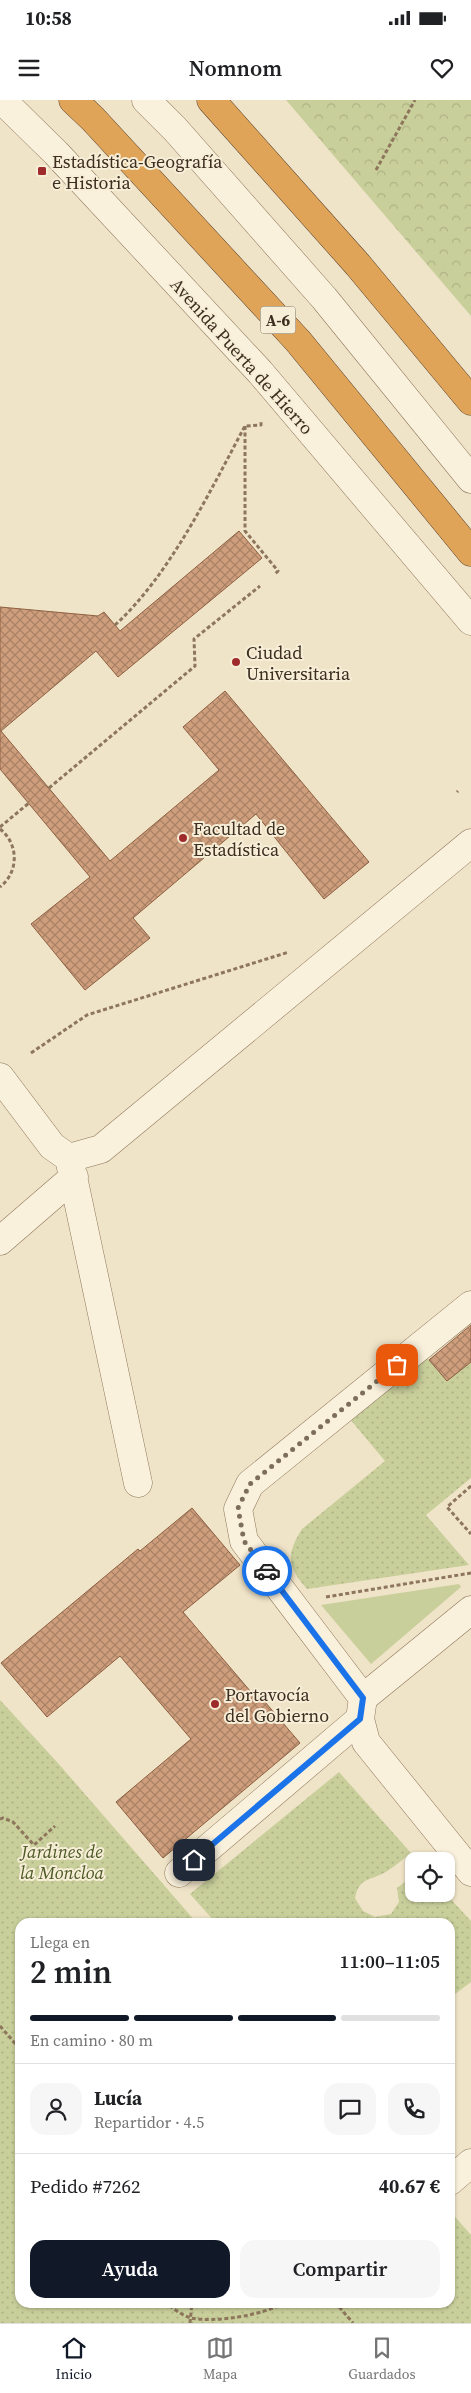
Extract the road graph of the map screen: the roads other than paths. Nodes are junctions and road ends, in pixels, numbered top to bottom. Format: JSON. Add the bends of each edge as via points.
{"nodes":[{"id":1,"x":2,"y":100,"type":"edge"},
{"id":2,"x":73,"y":100,"type":"edge"},
{"id":3,"x":146,"y":100,"type":"edge"},
{"id":4,"x":212,"y":100,"type":"edge"},
{"id":5,"x":471,"y":402,"type":"edge"},
{"id":6,"x":471,"y":479,"type":"edge"},
{"id":7,"x":471,"y":552,"type":"edge"},
{"id":8,"x":471,"y":621,"type":"edge"},
{"id":9,"x":471,"y":843,"type":"edge"},
{"id":10,"x":0,"y":1077,"type":"edge"},
{"id":11,"x":72,"y":1167,"type":"junction"},
{"id":12,"x":0,"y":1241,"type":"edge"},
{"id":13,"x":471,"y":1305,"type":"edge"},
{"id":14,"x":138,"y":1483,"type":"dead end"},
{"id":15,"x":471,"y":1610,"type":"edge"},
{"id":16,"x":362,"y":1709,"type":"junction"},
{"id":17,"x":466,"y":1858,"type":"edge"},
{"id":18,"x":179,"y":1873,"type":"dead end"},
{"id":19,"x":471,"y":2163,"type":"edge"},
{"id":20,"x":455,"y":2177,"type":"edge"}],
"edges":[{"from":1,"to":8,"type":"street","name":"Avenida Puerta de Hierro","via":[[56,153],[260,372]]},
{"from":2,"to":7,"type":"highway","number":"A-6","via":[[298,342]]},
{"from":3,"to":6,"type":"street","via":[[324,298]]},
{"from":4,"to":5,"type":"highway","via":[[358,265]]},
{"from":9,"to":11,"type":"street","via":[[101,1149]]},
{"from":10,"to":11,"type":"street"},
{"from":11,"to":12,"type":"street"},
{"from":11,"to":14,"type":"street"},
{"from":13,"to":16,"type":"street","via":[[250,1484],[238,1508],[244,1541],[291,1602]]},
{"from":15,"to":16,"type":"street"},
{"from":16,"to":17,"type":"street","via":[[366,1742]]},
{"from":16,"to":18,"type":"street"},
{"from":19,"to":20,"type":"street"}]}
